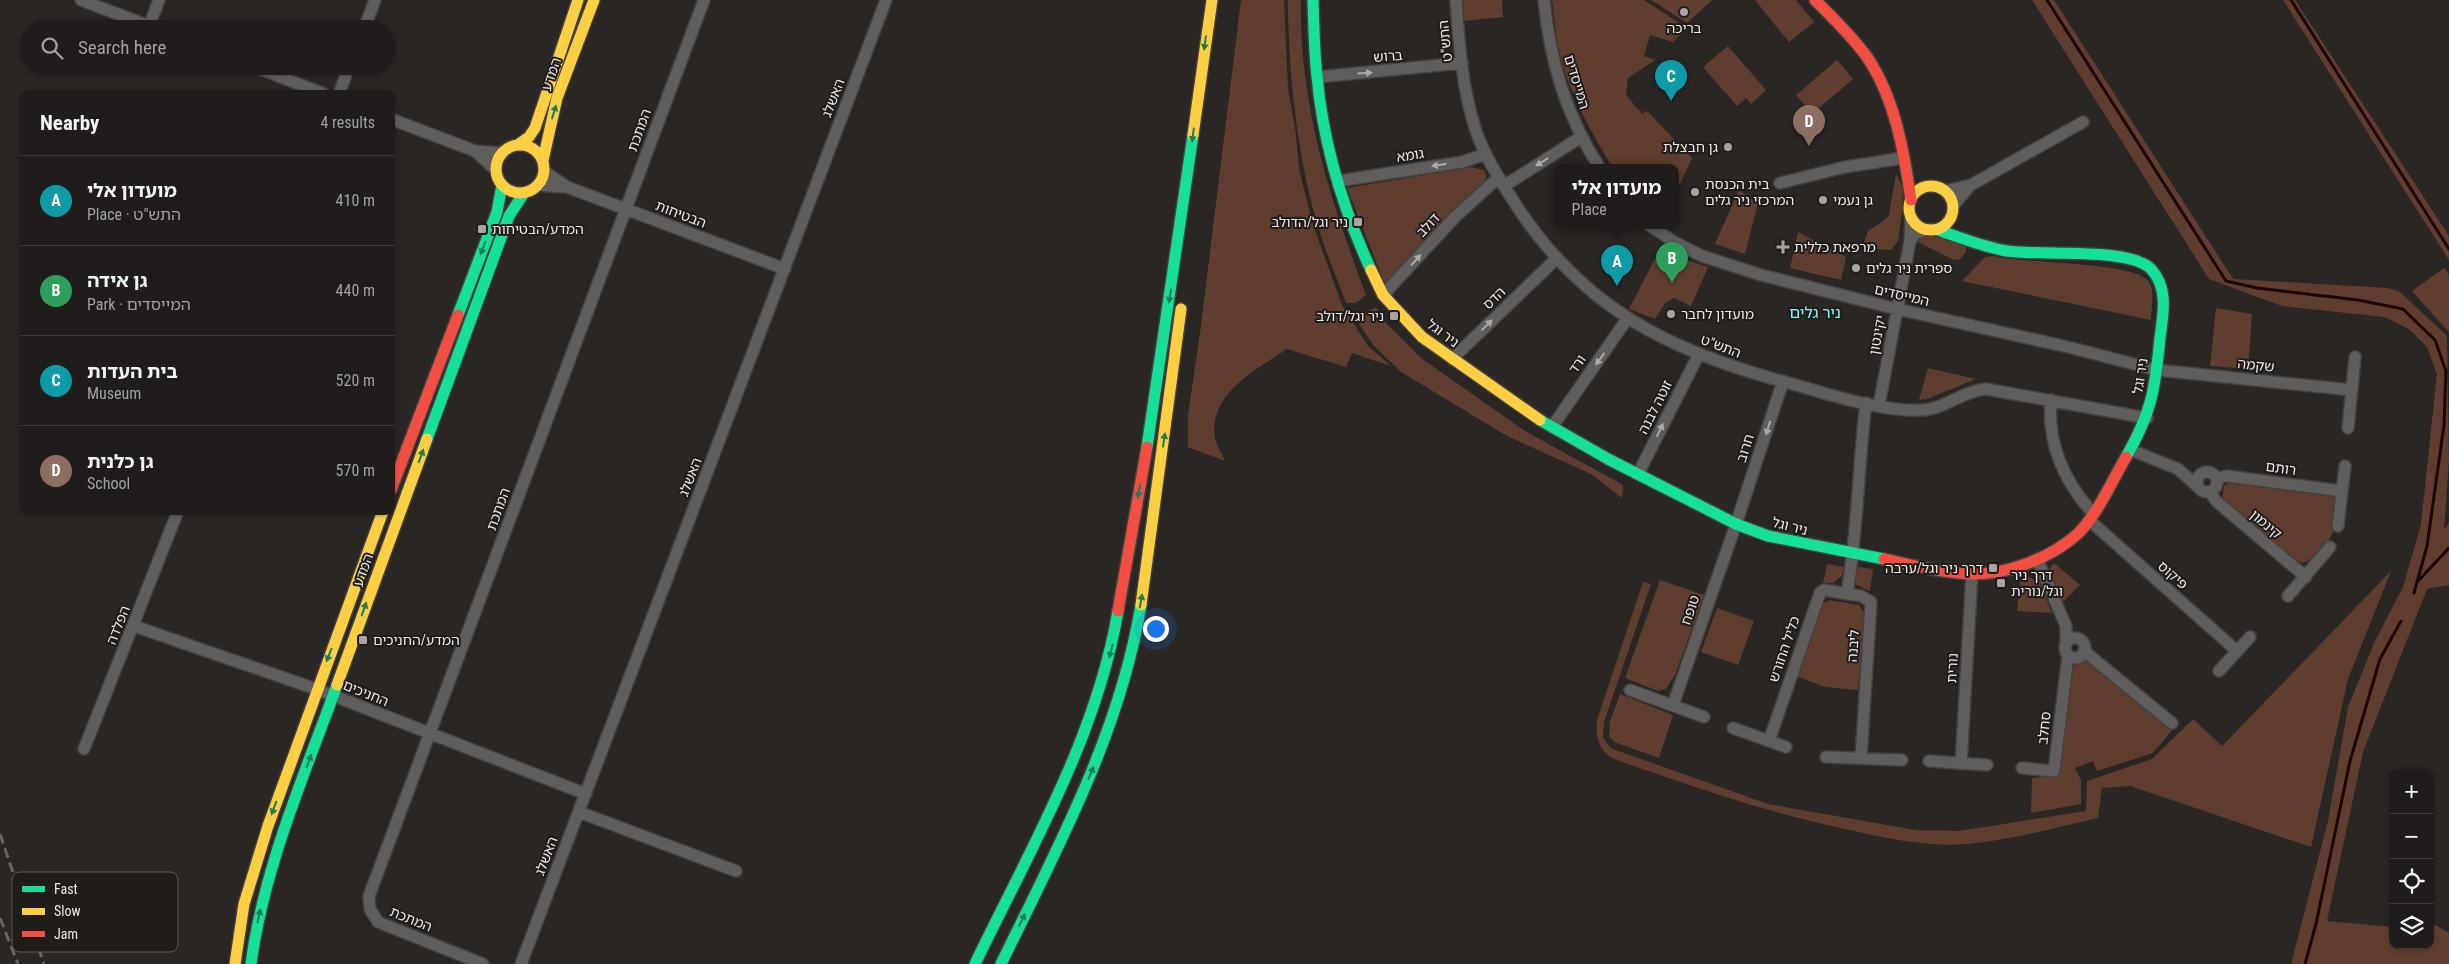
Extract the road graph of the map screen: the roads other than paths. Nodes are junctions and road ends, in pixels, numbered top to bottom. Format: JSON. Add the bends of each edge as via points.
{"nodes":[{"id":1,"x":81,"y":0,"type":"edge"},
{"id":2,"x":159,"y":0,"type":"edge"},
{"id":3,"x":375,"y":0,"type":"edge"},
{"id":4,"x":578,"y":0,"type":"edge"},
{"id":5,"x":594,"y":0,"type":"edge"},
{"id":6,"x":704,"y":0,"type":"edge"},
{"id":7,"x":886,"y":0,"type":"edge"},
{"id":8,"x":1212,"y":0,"type":"edge"},
{"id":9,"x":1313,"y":0,"type":"edge"},
{"id":10,"x":1456,"y":0,"type":"edge"},
{"id":11,"x":1544,"y":0,"type":"edge"},
{"id":12,"x":1815,"y":0,"type":"edge"},
{"id":13,"x":1223,"y":9,"type":"dead end"},
{"id":14,"x":134,"y":20,"type":"edge"},
{"id":15,"x":155,"y":20,"type":"edge"},
{"id":16,"x":367,"y":20,"type":"edge"},
{"id":17,"x":1462,"y":63,"type":"junction"},
{"id":18,"x":276,"y":75,"type":"edge"},
{"id":19,"x":345,"y":75,"type":"edge"},
{"id":20,"x":1316,"y":77,"type":"junction"},
{"id":21,"x":314,"y":90,"type":"edge"},
{"id":22,"x":340,"y":90,"type":"edge"},
{"id":23,"x":395,"y":121,"type":"edge"},
{"id":24,"x":2083,"y":122,"type":"dead end"},
{"id":25,"x":1581,"y":137,"type":"junction"},
{"id":26,"x":519,"y":144,"type":"junction"},
{"id":27,"x":475,"y":151,"type":"junction"},
{"id":28,"x":501,"y":153,"type":"junction"},
{"id":29,"x":1486,"y":154,"type":"junction"},
{"id":30,"x":1903,"y":158,"type":"junction"},
{"id":31,"x":1597,"y":164,"type":"edge"},
{"id":32,"x":544,"y":165,"type":"junction"},
{"id":33,"x":496,"y":170,"type":"junction"},
{"id":34,"x":1200,"y":170,"type":"dead end"},
{"id":35,"x":1906,"y":171,"type":"junction"},
{"id":36,"x":1338,"y":181,"type":"junction"},
{"id":37,"x":1501,"y":182,"type":"junction"},
{"id":38,"x":1780,"y":183,"type":"dead end"},
{"id":39,"x":502,"y":185,"type":"junction"},
{"id":40,"x":538,"y":185,"type":"junction"},
{"id":41,"x":1971,"y":185,"type":"junction"},
{"id":42,"x":1927,"y":186,"type":"junction"},
{"id":43,"x":567,"y":188,"type":"junction"},
{"id":44,"x":1945,"y":191,"type":"junction"},
{"id":45,"x":524,"y":193,"type":"junction"},
{"id":46,"x":1911,"y":200,"type":"junction"},
{"id":47,"x":626,"y":209,"type":"junction"},
{"id":48,"x":1953,"y":211,"type":"junction"},
{"id":49,"x":1911,"y":217,"type":"junction"},
{"id":50,"x":1655,"y":229,"type":"edge"},
{"id":51,"x":1925,"y":230,"type":"junction"},
{"id":52,"x":1938,"y":230,"type":"junction"},
{"id":53,"x":1967,"y":239,"type":"junction"},
{"id":54,"x":1910,"y":240,"type":"junction"},
{"id":55,"x":1556,"y":258,"type":"junction"},
{"id":56,"x":785,"y":269,"type":"junction"},
{"id":57,"x":1384,"y":296,"type":"junction"},
{"id":58,"x":1183,"y":298,"type":"dead end"},
{"id":59,"x":1896,"y":309,"type":"junction"},
{"id":60,"x":1627,"y":319,"type":"junction"},
{"id":61,"x":1699,"y":354,"type":"junction"},
{"id":62,"x":2355,"y":357,"type":"dead end"},
{"id":63,"x":1452,"y":359,"type":"junction"},
{"id":64,"x":2158,"y":370,"type":"junction"},
{"id":65,"x":1783,"y":381,"type":"junction"},
{"id":66,"x":2352,"y":390,"type":"junction"},
{"id":67,"x":2051,"y":400,"type":"junction"},
{"id":68,"x":1866,"y":403,"type":"junction"},
{"id":69,"x":1879,"y":405,"type":"junction"},
{"id":70,"x":2147,"y":418,"type":"junction"},
{"id":71,"x":1552,"y":427,"type":"junction"},
{"id":72,"x":2348,"y":428,"type":"dead end"},
{"id":73,"x":2131,"y":450,"type":"junction"},
{"id":74,"x":2345,"y":466,"type":"dead end"},
{"id":75,"x":2178,"y":469,"type":"junction"},
{"id":76,"x":2206,"y":472,"type":"junction"},
{"id":77,"x":1638,"y":474,"type":"junction"},
{"id":78,"x":2217,"y":478,"type":"junction"},
{"id":79,"x":395,"y":479,"type":"edge"},
{"id":80,"x":2198,"y":486,"type":"junction"},
{"id":81,"x":2342,"y":491,"type":"junction"},
{"id":82,"x":2210,"y":492,"type":"junction"},
{"id":83,"x":176,"y":515,"type":"edge"},
{"id":84,"x":381,"y":515,"type":"edge"},
{"id":85,"x":2091,"y":517,"type":"junction"},
{"id":86,"x":1736,"y":524,"type":"junction"},
{"id":87,"x":2338,"y":526,"type":"dead end"},
{"id":88,"x":2330,"y":547,"type":"dead end"},
{"id":89,"x":1854,"y":554,"type":"junction"},
{"id":90,"x":2037,"y":559,"type":"junction"},
{"id":91,"x":1972,"y":574,"type":"junction"},
{"id":92,"x":2306,"y":577,"type":"junction"},
{"id":93,"x":1847,"y":593,"type":"junction"},
{"id":94,"x":2288,"y":596,"type":"dead end"},
{"id":95,"x":134,"y":626,"type":"junction"},
{"id":96,"x":2066,"y":626,"type":"junction"},
{"id":97,"x":2250,"y":637,"type":"dead end"},
{"id":98,"x":2077,"y":638,"type":"junction"},
{"id":99,"x":2066,"y":643,"type":"junction"},
{"id":100,"x":2084,"y":651,"type":"junction"},
{"id":101,"x":2237,"y":651,"type":"junction"},
{"id":102,"x":2068,"y":655,"type":"junction"},
{"id":103,"x":2220,"y":671,"type":"dead end"},
{"id":104,"x":316,"y":689,"type":"junction"},
{"id":105,"x":1630,"y":690,"type":"dead end"},
{"id":106,"x":332,"y":696,"type":"junction"},
{"id":107,"x":1672,"y":705,"type":"junction"},
{"id":108,"x":1704,"y":716,"type":"dead end"},
{"id":109,"x":2172,"y":723,"type":"dead end"},
{"id":110,"x":1733,"y":728,"type":"dead end"},
{"id":111,"x":430,"y":734,"type":"junction"},
{"id":112,"x":1769,"y":741,"type":"junction"},
{"id":113,"x":1786,"y":747,"type":"dead end"},
{"id":114,"x":84,"y":749,"type":"dead end"},
{"id":115,"x":1826,"y":757,"type":"dead end"},
{"id":116,"x":1861,"y":758,"type":"junction"},
{"id":117,"x":1902,"y":760,"type":"dead end"},
{"id":118,"x":1930,"y":761,"type":"dead end"},
{"id":119,"x":1961,"y":764,"type":"junction"},
{"id":120,"x":1987,"y":765,"type":"dead end"},
{"id":121,"x":2022,"y":768,"type":"dead end"},
{"id":122,"x":586,"y":794,"type":"junction"},
{"id":123,"x":579,"y":812,"type":"junction"},
{"id":124,"x":736,"y":871,"type":"dead end"},
{"id":125,"x":235,"y":964,"type":"edge"},
{"id":126,"x":251,"y":964,"type":"edge"},
{"id":127,"x":483,"y":964,"type":"edge"},
{"id":128,"x":521,"y":964,"type":"edge"},
{"id":129,"x":975,"y":964,"type":"edge"},
{"id":130,"x":1000,"y":964,"type":"edge"}],
"edges":[{"from":1,"to":14,"type":"street"},
{"from":2,"to":15,"type":"street"},
{"from":3,"to":16,"type":"street"},
{"from":4,"to":26,"type":"main road","name":"המדע","via":[[534,128],[529,137]]},
{"from":32,"to":5,"type":"main road","name":"המדע","one_way":true,"via":[[548,131]]},
{"from":6,"to":47,"type":"street","name":"המתכת"},
{"from":7,"to":56,"type":"street","name":"האשלג"},
{"from":8,"to":129,"type":"main road","one_way":true,"via":[[1177,252],[1106,671],[1066,776]]},
{"from":9,"to":20,"type":"main road","name":"ניר וגל"},
{"from":10,"to":17,"type":"street","name":"התש\"ט"},
{"from":11,"to":25,"type":"street","name":"המייסדים","via":[[1556,71]]},
{"from":12,"to":30,"type":"main road","via":[[1874,68],[1889,102]]},
{"from":13,"to":34,"type":"main road"},
{"from":20,"to":17,"type":"street","name":"ברוש","one_way":true},
{"from":17,"to":29,"type":"street","name":"התש\"ט","via":[[1470,110]]},
{"from":18,"to":21,"type":"street"},
{"from":19,"to":22,"type":"street"},
{"from":20,"to":36,"type":"main road","name":"ניר וגל","via":[[1322,118]]},
{"from":23,"to":27,"type":"street"},
{"from":24,"to":41,"type":"street"},
{"from":25,"to":31,"type":"street","name":"המייסדים"},
{"from":25,"to":37,"type":"street","name":"דולב","one_way":true},
{"from":26,"to":28,"type":"main road"},
{"from":26,"to":32,"type":"main road","via":[[533,148]]},
{"from":27,"to":28,"type":"street"},
{"from":27,"to":33,"type":"street"},
{"from":28,"to":33,"type":"main road"},
{"from":29,"to":36,"type":"street","name":"גומא","one_way":true,"via":[[1462,162]]},
{"from":29,"to":37,"type":"street","name":"התש\"ט"},
{"from":30,"to":35,"type":"main road"},
{"from":30,"to":38,"type":"street","via":[[1845,167]]},
{"from":32,"to":40,"type":"main road"},
{"from":32,"to":43,"type":"street","name":"הבטיחות"},
{"from":33,"to":39,"type":"main road"},
{"from":35,"to":42,"type":"main road","via":[[1916,183]]},
{"from":35,"to":46,"type":"main road"},
{"from":36,"to":57,"type":"main road","name":"ניר וגל","via":[[1357,239]]},
{"from":37,"to":55,"type":"street","name":"התש\"ט"},
{"from":57,"to":37,"type":"street","name":"דולב","one_way":true,"via":[[1456,217]]},
{"from":39,"to":45,"type":"main road","via":[[512,192]]},
{"from":39,"to":79,"type":"main road","one_way":true,"via":[[496,212]]},
{"from":40,"to":43,"type":"street","name":"הבטיחות"},
{"from":40,"to":45,"type":"main road"},
{"from":41,"to":44,"type":"street"},
{"from":41,"to":48,"type":"street"},
{"from":42,"to":44,"type":"main road"},
{"from":42,"to":46,"type":"main road"},
{"from":43,"to":47,"type":"street","name":"הבטיחות"},
{"from":44,"to":48,"type":"main road"},
{"from":106,"to":45,"type":"main road","name":"המדע","one_way":true,"via":[[509,216]]},
{"from":46,"to":49,"type":"main road"},
{"from":47,"to":56,"type":"street","name":"הבטיחות"},
{"from":47,"to":111,"type":"street","name":"המתכת"},
{"from":48,"to":52,"type":"main road","via":[[1946,225]]},
{"from":48,"to":53,"type":"main road","via":[[1959,233]]},
{"from":49,"to":51,"type":"main road","via":[[1918,227]]},
{"from":49,"to":54,"type":"street","name":"יקינטון"},
{"from":50,"to":59,"type":"street","name":"המייסדים","via":[[1676,243],[1731,266]]},
{"from":51,"to":52,"type":"main road"},
{"from":51,"to":54,"type":"street","via":[[1914,234]]},
{"from":52,"to":53,"type":"main road","name":"ניר וגל"},
{"from":53,"to":64,"type":"main road","name":"ניר וגל","via":[[2008,251],[2130,257],[2145,264],[2157,277],[2163,294]]},
{"from":54,"to":59,"type":"street","name":"יקינטון"},
{"from":55,"to":60,"type":"street","name":"התש\"ט","via":[[1583,286]]},
{"from":63,"to":55,"type":"street","name":"הדס","one_way":true},
{"from":56,"to":122,"type":"street","name":"האשלג"},
{"from":57,"to":63,"type":"main road","name":"ניר וגל","via":[[1412,328]]},
{"from":130,"to":58,"type":"main road","one_way":true,"via":[[1086,785],[1107,736],[1126,675],[1148,563]]},
{"from":59,"to":64,"type":"street","name":"המייסדים"},
{"from":59,"to":69,"type":"street","name":"יקינטון"},
{"from":60,"to":61,"type":"street","name":"התש\"ט"},
{"from":60,"to":71,"type":"street","name":"ורד","one_way":true},
{"from":61,"to":65,"type":"street","name":"התש\"ט"},
{"from":77,"to":61,"type":"street","name":"זוטה לבנה","one_way":true},
{"from":62,"to":66,"type":"street"},
{"from":63,"to":71,"type":"main road","name":"ניר וגל"},
{"from":64,"to":66,"type":"street","name":"שקמה"},
{"from":64,"to":70,"type":"main road","name":"ניר וגל"},
{"from":65,"to":68,"type":"street","name":"התש\"ט"},
{"from":65,"to":86,"type":"street","name":"חרוב","one_way":true},
{"from":66,"to":72,"type":"street"},
{"from":67,"to":69,"type":"street","name":"התש\"ט","via":[[1986,389],[1964,393],[1934,409]]},
{"from":67,"to":70,"type":"street","name":"התש\"ט"},
{"from":67,"to":85,"type":"street","name":"פיקוס","via":[[2052,436],[2070,486]]},
{"from":68,"to":69,"type":"street","name":"התש\"ט"},
{"from":68,"to":89,"type":"street"},
{"from":70,"to":73,"type":"main road","name":"ניר וגל"},
{"from":71,"to":77,"type":"main road","name":"ניר וגל"},
{"from":73,"to":75,"type":"street"},
{"from":73,"to":85,"type":"main road","name":"ניר וגל"},
{"from":74,"to":81,"type":"street"},
{"from":75,"to":76,"type":"street"},
{"from":75,"to":80,"type":"street"},
{"from":76,"to":78,"type":"street"},
{"from":76,"to":80,"type":"street","via":[[2198,477]]},
{"from":77,"to":86,"type":"main road","name":"ניר וגל"},
{"from":78,"to":81,"type":"street","name":"רותם","via":[[2227,476]]},
{"from":78,"to":82,"type":"street","via":[[2217,485]]},
{"from":80,"to":82,"type":"street"},
{"from":81,"to":87,"type":"street"},
{"from":82,"to":92,"type":"street","name":"קינמון","via":[[2216,501]]},
{"from":83,"to":95,"type":"street","name":"הפלדה"},
{"from":84,"to":104,"type":"main road","name":"המדע","one_way":true},
{"from":85,"to":90,"type":"main road","name":"ניר וגל","via":[[2076,537]]},
{"from":85,"to":101,"type":"street","name":"פיקוס"},
{"from":86,"to":89,"type":"main road","name":"ניר וגל","via":[[1786,542]]},
{"from":86,"to":107,"type":"street","name":"טופח"},
{"from":88,"to":92,"type":"street"},
{"from":89,"to":91,"type":"main road","name":"ניר וגל"},
{"from":89,"to":93,"type":"street"},
{"from":90,"to":91,"type":"main road","name":"ניר וגל","via":[[2001,570]]},
{"from":90,"to":96,"type":"street"},
{"from":91,"to":119,"type":"street","name":"נורית"},
{"from":92,"to":94,"type":"street"},
{"from":93,"to":112,"type":"street","name":"כליל החורש","via":[[1824,590],[1817,598]]},
{"from":93,"to":116,"type":"street","name":"ליבנה","via":[[1871,602]]},
{"from":95,"to":104,"type":"street","name":"החניכים"},
{"from":95,"to":114,"type":"street","name":"הפלדה"},
{"from":96,"to":98,"type":"street"},
{"from":96,"to":99,"type":"street"},
{"from":97,"to":101,"type":"street"},
{"from":98,"to":99,"type":"street"},
{"from":98,"to":100,"type":"street","via":[[2083,642]]},
{"from":99,"to":102,"type":"street"},
{"from":100,"to":102,"type":"street","via":[[2077,658]]},
{"from":100,"to":109,"type":"street"},
{"from":101,"to":103,"type":"street"},
{"from":102,"to":121,"type":"street","name":"סחלב","via":[[2054,770]]},
{"from":104,"to":106,"type":"street","name":"החניכים"},
{"from":104,"to":125,"type":"main road","name":"המדע","one_way":true,"via":[[254,867],[244,904]]},
{"from":105,"to":107,"type":"street"},
{"from":106,"to":111,"type":"street","name":"החניכים"},
{"from":126,"to":106,"type":"main road","name":"המדע","one_way":true,"via":[[264,893]]},
{"from":107,"to":108,"type":"street"},
{"from":110,"to":112,"type":"street"},
{"from":111,"to":122,"type":"street","name":"החניכים"},
{"from":111,"to":127,"type":"street","name":"המתכת","via":[[369,896],[370,909],[378,922]]},
{"from":112,"to":113,"type":"street"},
{"from":115,"to":116,"type":"street"},
{"from":116,"to":117,"type":"street"},
{"from":118,"to":119,"type":"street"},
{"from":119,"to":120,"type":"street"},
{"from":122,"to":123,"type":"street","name":"האשלג"},
{"from":123,"to":124,"type":"street"},
{"from":123,"to":128,"type":"street","name":"האשלג"}]}
